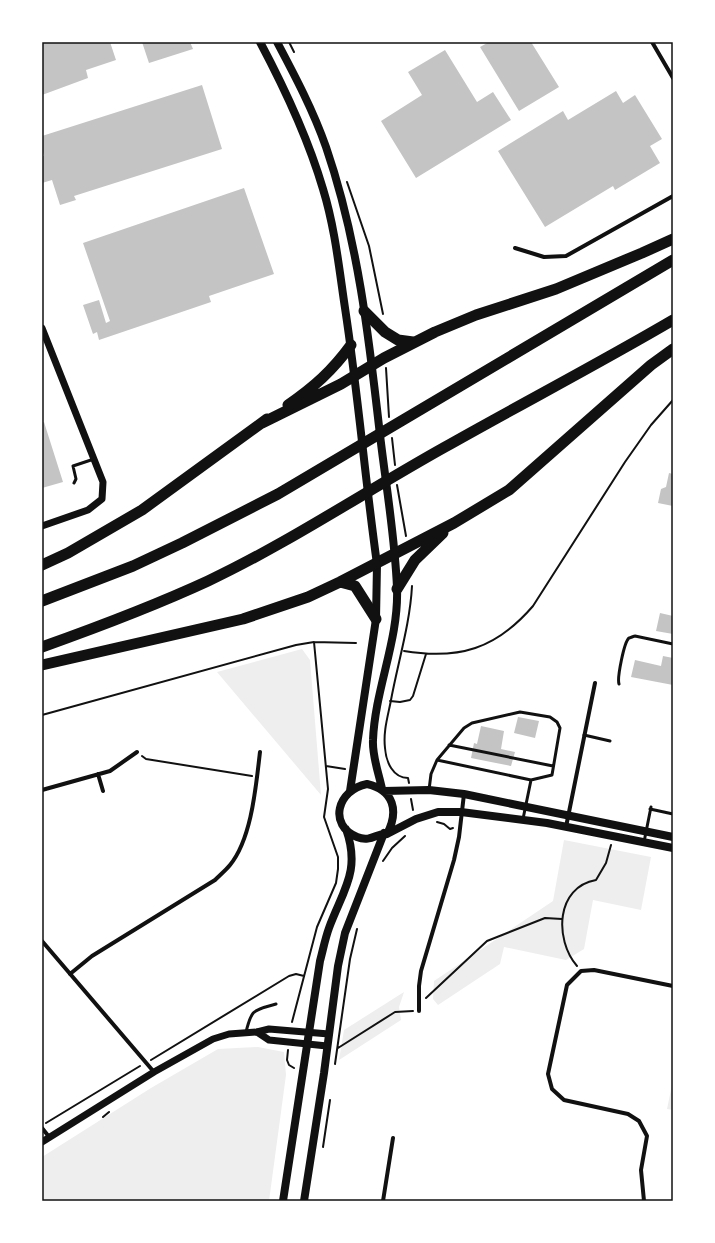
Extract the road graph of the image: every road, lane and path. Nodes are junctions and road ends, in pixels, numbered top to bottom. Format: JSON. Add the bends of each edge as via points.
{"nodes":[{"id":1,"x":260,"y":42,"type":"edge"},
{"id":2,"x":277,"y":42,"type":"edge"},
{"id":3,"x":652,"y":42,"type":"edge"},
{"id":4,"x":673,"y":78,"type":"edge"},
{"id":5,"x":673,"y":196,"type":"edge"},
{"id":6,"x":673,"y":239,"type":"edge"},
{"id":7,"x":515,"y":248,"type":"dead end"},
{"id":8,"x":673,"y":260,"type":"edge"},
{"id":9,"x":364,"y":312,"type":"junction"},
{"id":10,"x":673,"y":320,"type":"edge"},
{"id":11,"x":42,"y":328,"type":"edge"},
{"id":12,"x":413,"y":342,"type":"junction"},
{"id":13,"x":351,"y":345,"type":"junction"},
{"id":14,"x":673,"y":349,"type":"edge"},
{"id":15,"x":372,"y":365,"type":"junction"},
{"id":16,"x":386,"y":368,"type":"dead end"},
{"id":17,"x":354,"y":376,"type":"junction"},
{"id":18,"x":673,"y":400,"type":"edge"},
{"id":19,"x":389,"y":419,"type":"dead end"},
{"id":20,"x":262,"y":423,"type":"junction"},
{"id":21,"x":391,"y":434,"type":"dead end"},
{"id":22,"x":94,"y":459,"type":"junction"},
{"id":23,"x":396,"y":472,"type":"dead end"},
{"id":24,"x":397,"y":480,"type":"dead end"},
{"id":25,"x":74,"y":483,"type":"dead end"},
{"id":26,"x":454,"y":523,"type":"junction"},
{"id":27,"x":42,"y":526,"type":"edge"},
{"id":28,"x":407,"y":537,"type":"dead end"},
{"id":29,"x":394,"y":555,"type":"junction"},
{"id":30,"x":377,"y":564,"type":"junction"},
{"id":31,"x":42,"y":565,"type":"edge"},
{"id":32,"x":340,"y":582,"type":"junction"},
{"id":33,"x":412,"y":583,"type":"dead end"},
{"id":34,"x":397,"y":589,"type":"junction"},
{"id":35,"x":42,"y":601,"type":"edge"},
{"id":36,"x":376,"y":619,"type":"junction"},
{"id":37,"x":314,"y":642,"type":"junction"},
{"id":38,"x":356,"y":643,"type":"dead end"},
{"id":39,"x":673,"y":644,"type":"edge"},
{"id":40,"x":42,"y":646,"type":"edge"},
{"id":41,"x":404,"y":651,"type":"dead end"},
{"id":42,"x":426,"y":654,"type":"junction"},
{"id":43,"x":42,"y":665,"type":"edge"},
{"id":44,"x":595,"y":683,"type":"dead end"},
{"id":45,"x":619,"y":684,"type":"dead end"},
{"id":46,"x":390,"y":701,"type":"junction"},
{"id":47,"x":42,"y":715,"type":"edge"},
{"id":48,"x":584,"y":735,"type":"junction"},
{"id":49,"x":610,"y":741,"type":"dead end"},
{"id":50,"x":449,"y":745,"type":"junction"},
{"id":51,"x":137,"y":752,"type":"joint"},
{"id":52,"x":260,"y":752,"type":"dead end"},
{"id":53,"x":437,"y":760,"type":"junction"},
{"id":54,"x":553,"y":766,"type":"junction"},
{"id":55,"x":98,"y":774,"type":"junction"},
{"id":56,"x":257,"y":776,"type":"junction"},
{"id":57,"x":408,"y":778,"type":"dead end"},
{"id":58,"x":531,"y":780,"type":"junction"},
{"id":59,"x":42,"y":790,"type":"edge"},
{"id":60,"x":383,"y":790,"type":"junction"},
{"id":61,"x":429,"y":790,"type":"junction"},
{"id":62,"x":103,"y":791,"type":"dead end"},
{"id":63,"x":350,"y":791,"type":"junction"},
{"id":64,"x":464,"y":794,"type":"junction"},
{"id":65,"x":411,"y":798,"type":"dead end"},
{"id":66,"x":526,"y":807,"type":"junction"},
{"id":67,"x":413,"y":812,"type":"dead end"},
{"id":68,"x":462,"y":812,"type":"junction"},
{"id":69,"x":673,"y":814,"type":"edge"},
{"id":70,"x":569,"y":816,"type":"junction"},
{"id":71,"x":523,"y":819,"type":"junction"},
{"id":72,"x":431,"y":824,"type":"dead end"},
{"id":73,"x":566,"y":827,"type":"junction"},
{"id":74,"x":453,"y":828,"type":"dead end"},
{"id":75,"x":346,"y":829,"type":"junction"},
{"id":76,"x":646,"y":831,"type":"junction"},
{"id":77,"x":386,"y":833,"type":"junction"},
{"id":78,"x":410,"y":833,"type":"dead end"},
{"id":79,"x":673,"y":837,"type":"edge"},
{"id":80,"x":612,"y":840,"type":"dead end"},
{"id":81,"x":644,"y":842,"type":"junction"},
{"id":82,"x":673,"y":848,"type":"edge"},
{"id":83,"x":381,"y":867,"type":"dead end"},
{"id":84,"x":562,"y":919,"type":"junction"},
{"id":85,"x":358,"y":927,"type":"dead end"},
{"id":86,"x":42,"y":941,"type":"edge"},
{"id":87,"x":581,"y":971,"type":"junction"},
{"id":88,"x":70,"y":974,"type":"junction"},
{"id":89,"x":304,"y":976,"type":"junction"},
{"id":90,"x":673,"y":986,"type":"edge"},
{"id":91,"x":276,"y":1004,"type":"dead end"},
{"id":92,"x":419,"y":1011,"type":"junction"},
{"id":93,"x":290,"y":1030,"type":"junction"},
{"id":94,"x":257,"y":1032,"type":"junction"},
{"id":95,"x":308,"y":1032,"type":"junction"},
{"id":96,"x":246,"y":1033,"type":"junction"},
{"id":97,"x":329,"y":1034,"type":"junction"},
{"id":98,"x":307,"y":1044,"type":"junction"},
{"id":99,"x":327,"y":1046,"type":"junction"},
{"id":100,"x":338,"y":1048,"type":"junction"},
{"id":101,"x":288,"y":1052,"type":"dead end"},
{"id":102,"x":146,"y":1062,"type":"junction"},
{"id":103,"x":335,"y":1068,"type":"dead end"},
{"id":104,"x":296,"y":1069,"type":"dead end"},
{"id":105,"x":154,"y":1072,"type":"junction"},
{"id":106,"x":96,"y":1093,"type":"junction"},
{"id":107,"x":330,"y":1097,"type":"dead end"},
{"id":108,"x":99,"y":1098,"type":"dead end"},
{"id":109,"x":108,"y":1112,"type":"dead end"},
{"id":110,"x":103,"y":1117,"type":"dead end"},
{"id":111,"x":42,"y":1127,"type":"edge"},
{"id":112,"x":50,"y":1138,"type":"junction"},
{"id":113,"x":393,"y":1138,"type":"dead end"},
{"id":114,"x":42,"y":1142,"type":"edge"},
{"id":115,"x":322,"y":1150,"type":"dead end"},
{"id":116,"x":283,"y":1201,"type":"edge"},
{"id":117,"x":304,"y":1201,"type":"edge"},
{"id":118,"x":383,"y":1201,"type":"edge"},
{"id":119,"x":644,"y":1201,"type":"edge"}],
"edges":[{"from":1,"to":13,"type":"main road","via":[[288,95],[323,189],[333,227]]},
{"from":2,"to":9,"type":"main road","via":[[308,101],[326,148],[357,261]]},
{"from":3,"to":4,"type":"street"},
{"from":5,"to":7,"type":"street","via":[[566,256],[544,257]]},
{"from":6,"to":12,"type":"highway","via":[[556,289],[476,315]]},
{"from":8,"to":35,"type":"highway","via":[[278,494],[133,566]]},
{"from":9,"to":12,"type":"highway","via":[[385,332],[398,340]]},
{"from":9,"to":15,"type":"main road"},
{"from":10,"to":40,"type":"highway","via":[[445,447],[288,539],[208,580],[116,620]]},
{"from":11,"to":22,"type":"street"},
{"from":12,"to":15,"type":"highway"},
{"from":13,"to":17,"type":"main road"},
{"from":13,"to":20,"type":"highway","via":[[337,364],[315,386]]},
{"from":14,"to":26,"type":"highway","via":[[509,490]]},
{"from":15,"to":17,"type":"highway"},
{"from":15,"to":29,"type":"main road"},
{"from":16,"to":19,"type":"path"},
{"from":17,"to":20,"type":"highway"},
{"from":17,"to":30,"type":"main road"},
{"from":18,"to":42,"type":"path","via":[[629,456],[533,606],[521,620],[506,633],[473,649]]},
{"from":20,"to":31,"type":"highway","via":[[142,510],[68,553]]},
{"from":21,"to":23,"type":"path"},
{"from":22,"to":25,"type":"lane","via":[[74,466]]},
{"from":22,"to":27,"type":"street","via":[[103,482],[102,499],[88,510]]},
{"from":24,"to":28,"type":"path","via":[[399,503]]},
{"from":26,"to":29,"type":"highway"},
{"from":26,"to":34,"type":"highway","via":[[415,560]]},
{"from":29,"to":30,"type":"highway"},
{"from":29,"to":34,"type":"main road"},
{"from":30,"to":32,"type":"highway"},
{"from":30,"to":36,"type":"main road"},
{"from":32,"to":36,"type":"highway","via":[[355,586]]},
{"from":32,"to":43,"type":"highway","via":[[308,597],[243,620]]},
{"from":33,"to":46,"type":"path","via":[[408,617]]},
{"from":34,"to":60,"type":"main road","via":[[396,621],[373,742]]},
{"from":36,"to":63,"type":"main road"},
{"from":37,"to":38,"type":"path"},
{"from":37,"to":47,"type":"path","via":[[216,666]]},
{"from":37,"to":89,"type":"path","via":[[328,789],[324,817],[338,857],[336,883],[317,927]]},
{"from":39,"to":45,"type":"lane","via":[[635,636],[629,638]]},
{"from":41,"to":42,"type":"path"},
{"from":42,"to":46,"type":"path","via":[[414,696],[410,700]]},
{"from":44,"to":48,"type":"street"},
{"from":46,"to":57,"type":"path","via":[[386,719],[385,754],[392,770],[397,775]]},
{"from":48,"to":49,"type":"lane"},
{"from":48,"to":70,"type":"street"},
{"from":50,"to":53,"type":"lane"},
{"from":50,"to":54,"type":"lane"},
{"from":50,"to":54,"type":"lane","via":[[472,723],[520,712],[550,717],[560,728]]},
{"from":51,"to":55,"type":"street","via":[[110,771]]},
{"from":51,"to":56,"type":"path","via":[[146,759]]},
{"from":52,"to":56,"type":"street"},
{"from":53,"to":58,"type":"lane"},
{"from":53,"to":61,"type":"lane","via":[[431,774]]},
{"from":54,"to":58,"type":"lane","via":[[552,775]]},
{"from":55,"to":59,"type":"street"},
{"from":55,"to":62,"type":"street"},
{"from":56,"to":88,"type":"street","via":[[247,829],[231,864],[215,880],[92,956]]},
{"from":58,"to":66,"type":"lane"},
{"from":60,"to":61,"type":"main road"},
{"from":60,"to":63,"type":"main road","via":[[367,784]]},
{"from":60,"to":77,"type":"main road","via":[[390,798],[393,810],[393,821]]},
{"from":61,"to":64,"type":"main road"},
{"from":63,"to":75,"type":"main road","via":[[342,800],[340,807],[340,816]]},
{"from":64,"to":66,"type":"main road"},
{"from":64,"to":68,"type":"street"},
{"from":65,"to":67,"type":"path"},
{"from":66,"to":70,"type":"main road"},
{"from":66,"to":71,"type":"lane"},
{"from":68,"to":71,"type":"main road"},
{"from":68,"to":77,"type":"main road","via":[[430,814]]},
{"from":68,"to":92,"type":"street","via":[[460,837],[421,971]]},
{"from":69,"to":76,"type":"lane","via":[[651,808]]},
{"from":70,"to":73,"type":"street"},
{"from":70,"to":76,"type":"main road"},
{"from":71,"to":73,"type":"main road"},
{"from":72,"to":74,"type":"path","via":[[437,822],[450,830]]},
{"from":73,"to":81,"type":"main road"},
{"from":75,"to":77,"type":"main road","via":[[358,838],[366,839]]},
{"from":75,"to":95,"type":"main road","via":[[353,854],[349,881],[328,930]]},
{"from":76,"to":79,"type":"main road"},
{"from":76,"to":81,"type":"lane"},
{"from":77,"to":97,"type":"main road","via":[[345,933]]},
{"from":78,"to":83,"type":"path","via":[[392,848]]},
{"from":80,"to":84,"type":"path","via":[[606,863],[596,880],[576,888],[564,905]]},
{"from":81,"to":82,"type":"main road"},
{"from":84,"to":87,"type":"path","via":[[564,941],[571,959]]},
{"from":84,"to":92,"type":"path","via":[[545,918],[488,941],[427,997]]},
{"from":85,"to":100,"type":"path","via":[[350,959]]},
{"from":86,"to":88,"type":"street"},
{"from":87,"to":90,"type":"street","via":[[594,970]]},
{"from":87,"to":119,"type":"street","via":[[567,985],[548,1074],[552,1089],[564,1100],[628,1114],[640,1121],[647,1136],[641,1170]]},
{"from":88,"to":102,"type":"street"},
{"from":89,"to":93,"type":"path"},
{"from":89,"to":102,"type":"path","via":[[289,976]]},
{"from":91,"to":96,"type":"lane","via":[[250,1014]]},
{"from":92,"to":100,"type":"path","via":[[394,1012]]},
{"from":93,"to":94,"type":"street","via":[[269,1029]]},
{"from":93,"to":95,"type":"street"},
{"from":94,"to":96,"type":"street"},
{"from":94,"to":98,"type":"street","via":[[269,1040]]},
{"from":95,"to":97,"type":"street"},
{"from":95,"to":98,"type":"main road"},
{"from":96,"to":105,"type":"street","via":[[229,1034],[213,1039]]},
{"from":97,"to":99,"type":"main road"},
{"from":98,"to":99,"type":"street"},
{"from":98,"to":116,"type":"main road"},
{"from":99,"to":117,"type":"main road"},
{"from":100,"to":103,"type":"path"},
{"from":101,"to":104,"type":"path","via":[[289,1065]]},
{"from":102,"to":105,"type":"street"},
{"from":102,"to":106,"type":"path"},
{"from":105,"to":112,"type":"street"},
{"from":106,"to":108,"type":"path"},
{"from":106,"to":111,"type":"path"},
{"from":107,"to":115,"type":"path"},
{"from":109,"to":110,"type":"path"},
{"from":111,"to":112,"type":"street"},
{"from":112,"to":114,"type":"street"},
{"from":113,"to":118,"type":"street"}]}
